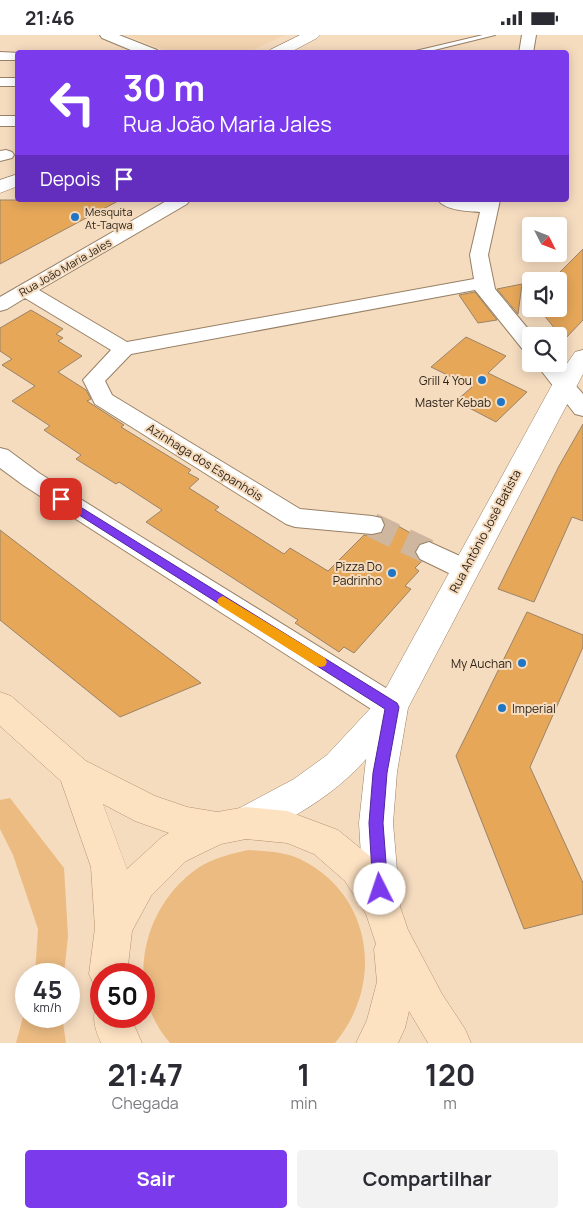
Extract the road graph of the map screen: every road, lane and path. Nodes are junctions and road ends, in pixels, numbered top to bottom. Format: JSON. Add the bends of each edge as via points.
{"nodes":[{"id":1,"x":107,"y":35,"type":"edge"},
{"id":2,"x":312,"y":35,"type":"edge"},
{"id":3,"x":492,"y":35,"type":"edge"},
{"id":4,"x":529,"y":35,"type":"edge"},
{"id":5,"x":147,"y":50,"type":"edge"},
{"id":6,"x":282,"y":50,"type":"edge"},
{"id":7,"x":424,"y":50,"type":"edge"},
{"id":8,"x":526,"y":50,"type":"edge"},
{"id":9,"x":15,"y":56,"type":"edge"},
{"id":10,"x":0,"y":57,"type":"edge"},
{"id":11,"x":0,"y":82,"type":"edge"},
{"id":12,"x":15,"y":82,"type":"edge"},
{"id":13,"x":0,"y":121,"type":"edge"},
{"id":14,"x":15,"y":121,"type":"edge"},
{"id":15,"x":15,"y":180,"type":"edge"},
{"id":16,"x":0,"y":187,"type":"edge"},
{"id":17,"x":178,"y":202,"type":"edge"},
{"id":18,"x":453,"y":202,"type":"edge"},
{"id":19,"x":491,"y":204,"type":"edge"},
{"id":20,"x":484,"y":283,"type":"junction"},
{"id":21,"x":25,"y":290,"type":"junction"},
{"id":22,"x":0,"y":305,"type":"edge"},
{"id":23,"x":522,"y":335,"type":"edge"},
{"id":24,"x":124,"y":349,"type":"junction"},
{"id":25,"x":583,"y":357,"type":"edge"},
{"id":26,"x":553,"y":372,"type":"edge"},
{"id":27,"x":564,"y":385,"type":"junction"},
{"id":28,"x":583,"y":409,"type":"edge"},
{"id":29,"x":0,"y":456,"type":"edge"},
{"id":30,"x":372,"y":525,"type":"tunnel mouth"},
{"id":31,"x":429,"y":552,"type":"tunnel mouth"},
{"id":32,"x":464,"y":569,"type":"junction"},
{"id":33,"x":0,"y":706,"type":"edge"},
{"id":34,"x":392,"y":707,"type":"junction"},
{"id":35,"x":74,"y":772,"type":"junction"},
{"id":36,"x":232,"y":826,"type":"junction"},
{"id":37,"x":387,"y":921,"type":"junction"},
{"id":38,"x":114,"y":929,"type":"junction"},
{"id":39,"x":109,"y":963,"type":"edge"},
{"id":40,"x":376,"y":1043,"type":"edge"},
{"id":41,"x":451,"y":1043,"type":"edge"}],
"edges":[{"from":1,"to":5,"type":"street"},
{"from":2,"to":6,"type":"main road"},
{"from":3,"to":7,"type":"lane"},
{"from":4,"to":8,"type":"street"},
{"from":9,"to":10,"type":"street"},
{"from":11,"to":12,"type":"street"},
{"from":13,"to":14,"type":"street"},
{"from":15,"to":16,"type":"main road"},
{"from":17,"to":21,"type":"street","name":"Rua João Maria Jales"},
{"from":18,"to":19,"type":"street"},
{"from":19,"to":20,"type":"street","via":[[479,255]]},
{"from":20,"to":23,"type":"street","via":[[485,290]]},
{"from":20,"to":24,"type":"street"},
{"from":21,"to":22,"type":"street","name":"Rua João Maria Jales"},
{"from":21,"to":24,"type":"street"},
{"from":24,"to":30,"type":"street","name":"Azinhaga dos Espanhóis","via":[[94,380],[103,399],[295,518]]},
{"from":25,"to":27,"type":"main road","name":"Rua António José Batista"},
{"from":26,"to":27,"type":"street"},
{"from":27,"to":28,"type":"street"},
{"from":27,"to":32,"type":"main road","name":"Rua António José Batista"},
{"from":29,"to":34,"type":"street","via":[[105,527]]},
{"from":31,"to":32,"type":"street"},
{"from":32,"to":34,"type":"main road","name":"Rua António José Batista"},
{"from":33,"to":35,"type":"main road"},
{"from":34,"to":36,"type":"main road","name":"Rua António José Batista","via":[[339,766],[306,790]]},
{"from":34,"to":37,"type":"main road","name":"Rua António José Batista","via":[[380,773],[376,823]]},
{"from":35,"to":36,"type":"main road","via":[[147,810],[187,823]]},
{"from":35,"to":38,"type":"main road","via":[[109,867]]},
{"from":36,"to":37,"type":"main road","via":[[287,827],[326,842],[358,869]]},
{"from":36,"to":38,"type":"main road","via":[[174,849],[138,883]]},
{"from":37,"to":40,"type":"main road","via":[[396,982],[385,1028]]},
{"from":37,"to":41,"type":"main road","via":[[428,1008]]},
{"from":38,"to":39,"type":"main road"}]}
